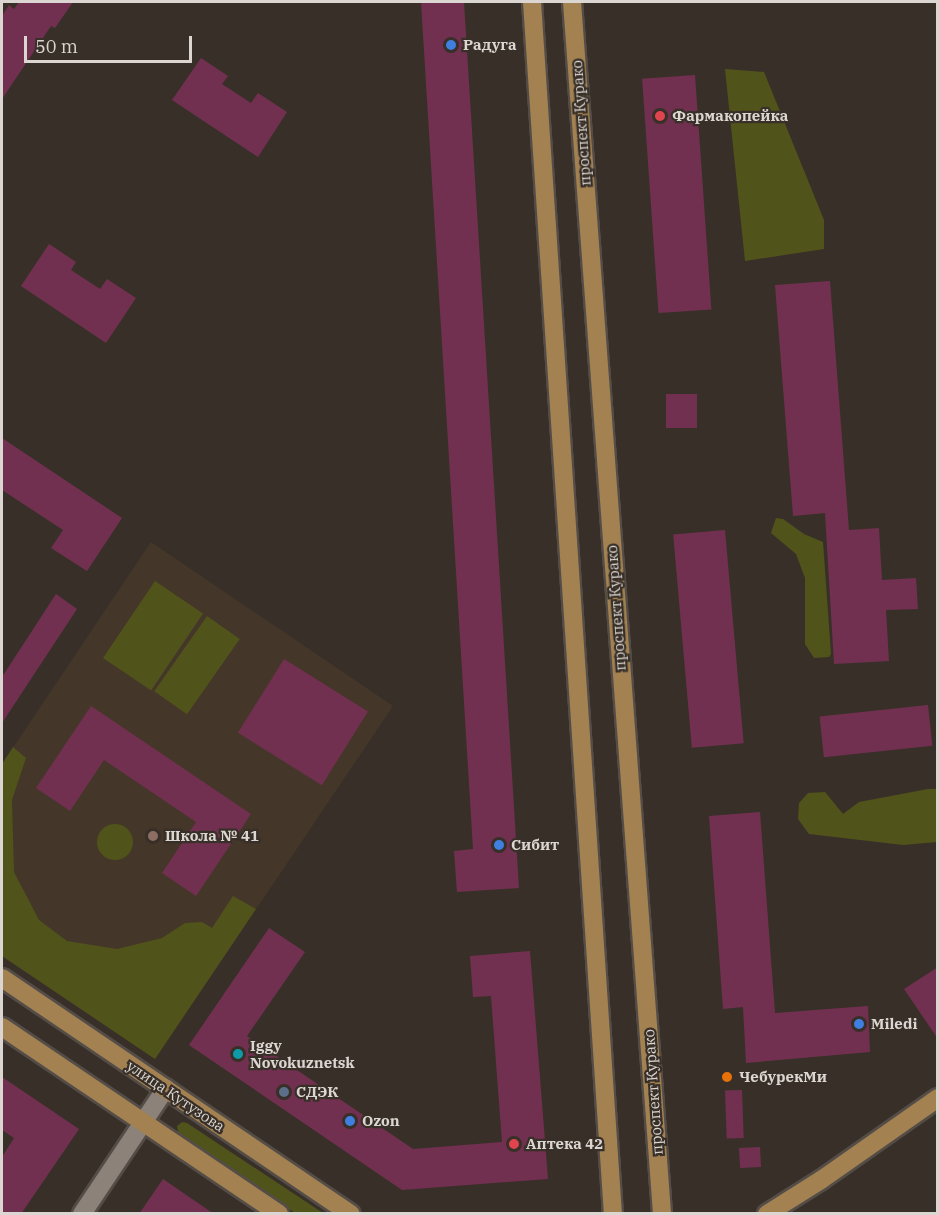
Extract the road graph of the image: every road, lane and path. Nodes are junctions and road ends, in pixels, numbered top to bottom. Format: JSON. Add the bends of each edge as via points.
{"nodes":[{"id":1,"x":532,"y":2,"type":"edge"},
{"id":2,"x":572,"y":2,"type":"edge"},
{"id":3,"x":2,"y":978,"type":"edge"},
{"id":4,"x":2,"y":1027,"type":"edge"},
{"id":5,"x":166,"y":1088,"type":"junction"},
{"id":6,"x":938,"y":1098,"type":"edge"},
{"id":7,"x":143,"y":1122,"type":"junction"},
{"id":8,"x":82,"y":1214,"type":"edge"},
{"id":9,"x":279,"y":1214,"type":"edge"},
{"id":10,"x":351,"y":1214,"type":"edge"},
{"id":11,"x":613,"y":1214,"type":"edge"},
{"id":12,"x":662,"y":1214,"type":"edge"},
{"id":13,"x":767,"y":1214,"type":"edge"}],
"edges":[{"from":1,"to":11,"type":"main road"},
{"from":2,"to":12,"type":"main road","name":"проспект Курако"},
{"from":3,"to":5,"type":"main road","name":"улица Кутузова"},
{"from":4,"to":7,"type":"main road"},
{"from":5,"to":7,"type":"street"},
{"from":5,"to":10,"type":"main road","name":"улица Кутузова"},
{"from":6,"to":13,"type":"main road"},
{"from":7,"to":8,"type":"street"},
{"from":7,"to":9,"type":"main road"}]}
